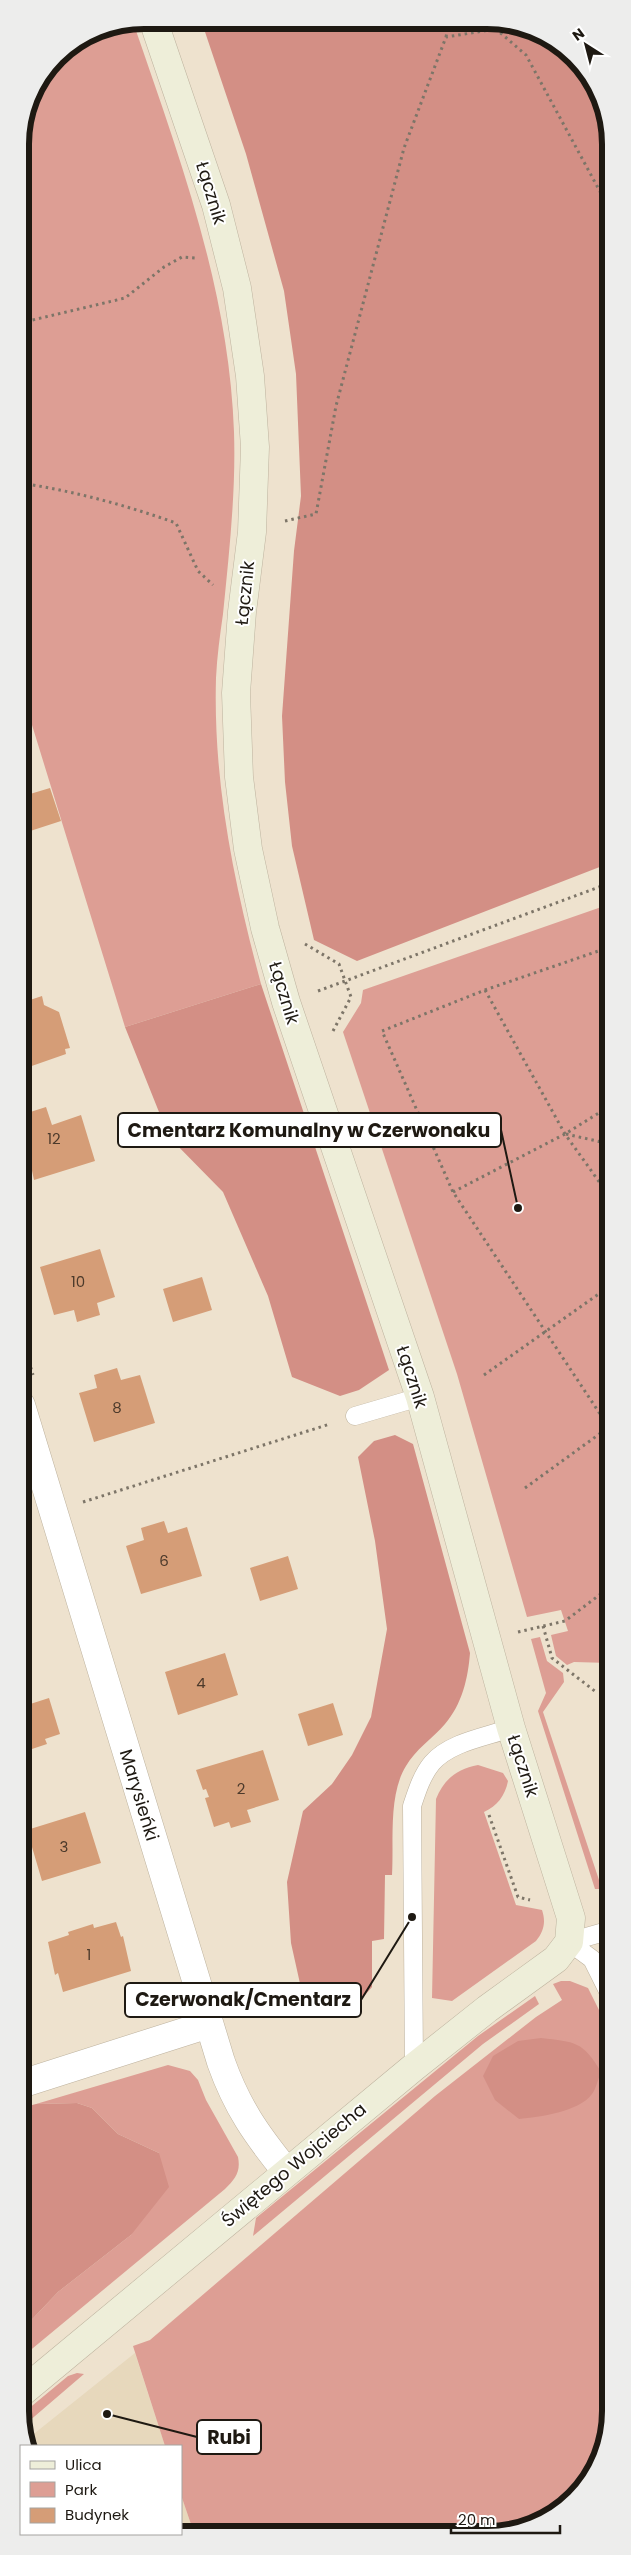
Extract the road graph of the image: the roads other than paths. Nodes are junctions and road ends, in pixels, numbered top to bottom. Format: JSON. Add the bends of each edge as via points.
{"nodes":[{"id":1,"x":156,"y":29,"type":"edge"},
{"id":2,"x":420,"y":1397,"type":"junction"},
{"id":3,"x":355,"y":1416,"type":"road end"},
{"id":4,"x":29,"y":1432,"type":"edge"},
{"id":5,"x":511,"y":1728,"type":"junction"},
{"id":6,"x":602,"y":1933,"type":"edge"},
{"id":7,"x":569,"y":1942,"type":"junction"},
{"id":8,"x":602,"y":1979,"type":"edge"},
{"id":9,"x":209,"y":2024,"type":"junction"},
{"id":10,"x":414,"y":2067,"type":"junction"},
{"id":11,"x":29,"y":2081,"type":"edge"},
{"id":12,"x":286,"y":2171,"type":"junction"},
{"id":13,"x":29,"y":2386,"type":"edge"}],
"edges":[{"from":1,"to":2,"type":"street","name":"Łącznik","via":[[216,205],[237,288],[250,376],[254,447],[252,532],[236,693],[239,776],[248,850],[286,1002]]},
{"from":2,"to":3,"type":"lane"},
{"from":2,"to":5,"type":"street","name":"Łącznik"},
{"from":4,"to":9,"type":"street","name":"Marysieńki"},
{"from":5,"to":7,"type":"street","name":"Łącznik","via":[[571,1918]]},
{"from":5,"to":10,"type":"lane","via":[[454,1748],[432,1762],[412,1806]]},
{"from":6,"to":7,"type":"lane"},
{"from":7,"to":8,"type":"lane","via":[[592,1959]]},
{"from":7,"to":10,"type":"street","name":"Świętego Wojciecha","via":[[556,1960],[487,2008]]},
{"from":9,"to":11,"type":"street"},
{"from":9,"to":12,"type":"street","name":"Marysieńki","via":[[233,2095],[255,2132]]},
{"from":10,"to":12,"type":"street","name":"Świętego Wojciecha"},
{"from":12,"to":13,"type":"street","name":"Świętego Wojciecha"}]}
